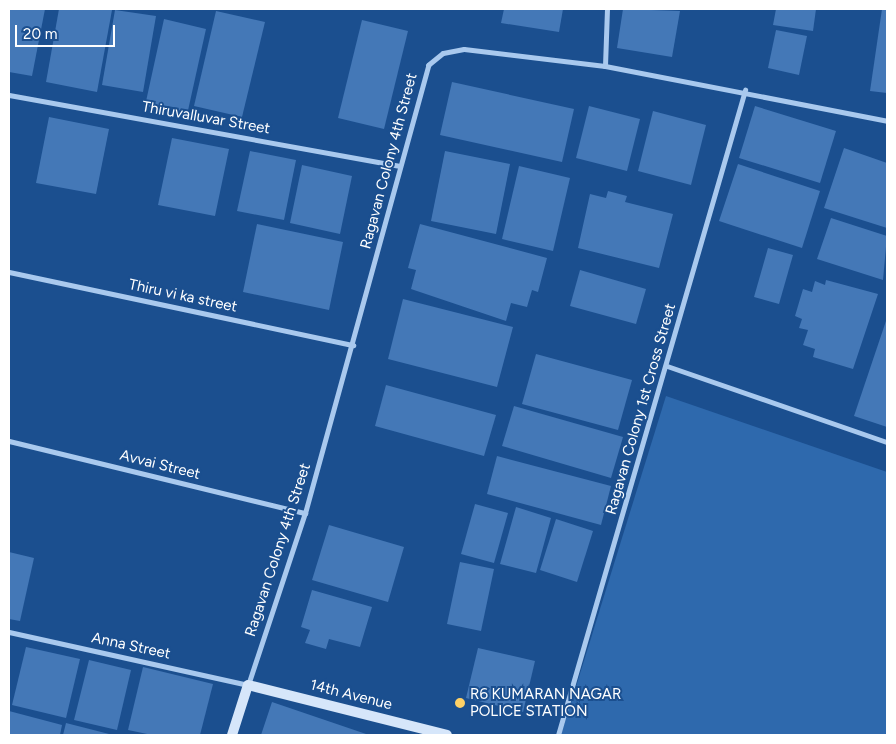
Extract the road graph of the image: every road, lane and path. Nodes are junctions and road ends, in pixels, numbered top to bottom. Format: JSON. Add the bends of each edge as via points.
{"nodes":[{"id":1,"x":607,"y":9,"type":"edge"},
{"id":2,"x":605,"y":66,"type":"junction"},
{"id":3,"x":745,"y":90,"type":"junction"},
{"id":4,"x":9,"y":95,"type":"edge"},
{"id":5,"x":887,"y":121,"type":"edge"},
{"id":6,"x":399,"y":166,"type":"junction"},
{"id":7,"x":9,"y":272,"type":"edge"},
{"id":8,"x":353,"y":345,"type":"junction"},
{"id":9,"x":667,"y":366,"type":"junction"},
{"id":10,"x":9,"y":441,"type":"edge"},
{"id":11,"x":887,"y":442,"type":"edge"},
{"id":12,"x":305,"y":513,"type":"junction"},
{"id":13,"x":9,"y":632,"type":"edge"},
{"id":14,"x":248,"y":685,"type":"junction"},
{"id":15,"x":232,"y":735,"type":"edge"},
{"id":16,"x":447,"y":735,"type":"edge"},
{"id":17,"x":558,"y":735,"type":"edge"}],
"edges":[{"from":1,"to":2,"type":"street"},
{"from":2,"to":3,"type":"street","name":"Ragavan Colony 4th Street"},
{"from":2,"to":6,"type":"street","name":"Ragavan Colony 4th Street","via":[[464,49],[443,53],[428,65]]},
{"from":3,"to":5,"type":"street","name":"Ragavan Colony 4th Street"},
{"from":3,"to":9,"type":"street","name":"Ragavan Colony 1st Cross Street"},
{"from":4,"to":6,"type":"street","name":"Thiruvalluvar Street"},
{"from":6,"to":8,"type":"street","name":"Ragavan Colony 4th Street"},
{"from":7,"to":8,"type":"street","name":"Thiru vi ka street"},
{"from":8,"to":12,"type":"street","name":"Ragavan Colony 4th Street"},
{"from":9,"to":11,"type":"street"},
{"from":9,"to":17,"type":"street","name":"Ragavan Colony 1st Cross Street"},
{"from":10,"to":12,"type":"street","name":"Avvai Street"},
{"from":12,"to":14,"type":"street","name":"Ragavan Colony 4th Street"},
{"from":13,"to":14,"type":"street","name":"Anna Street"},
{"from":14,"to":15,"type":"street"},
{"from":14,"to":16,"type":"street","name":"14th Avenue"}]}
